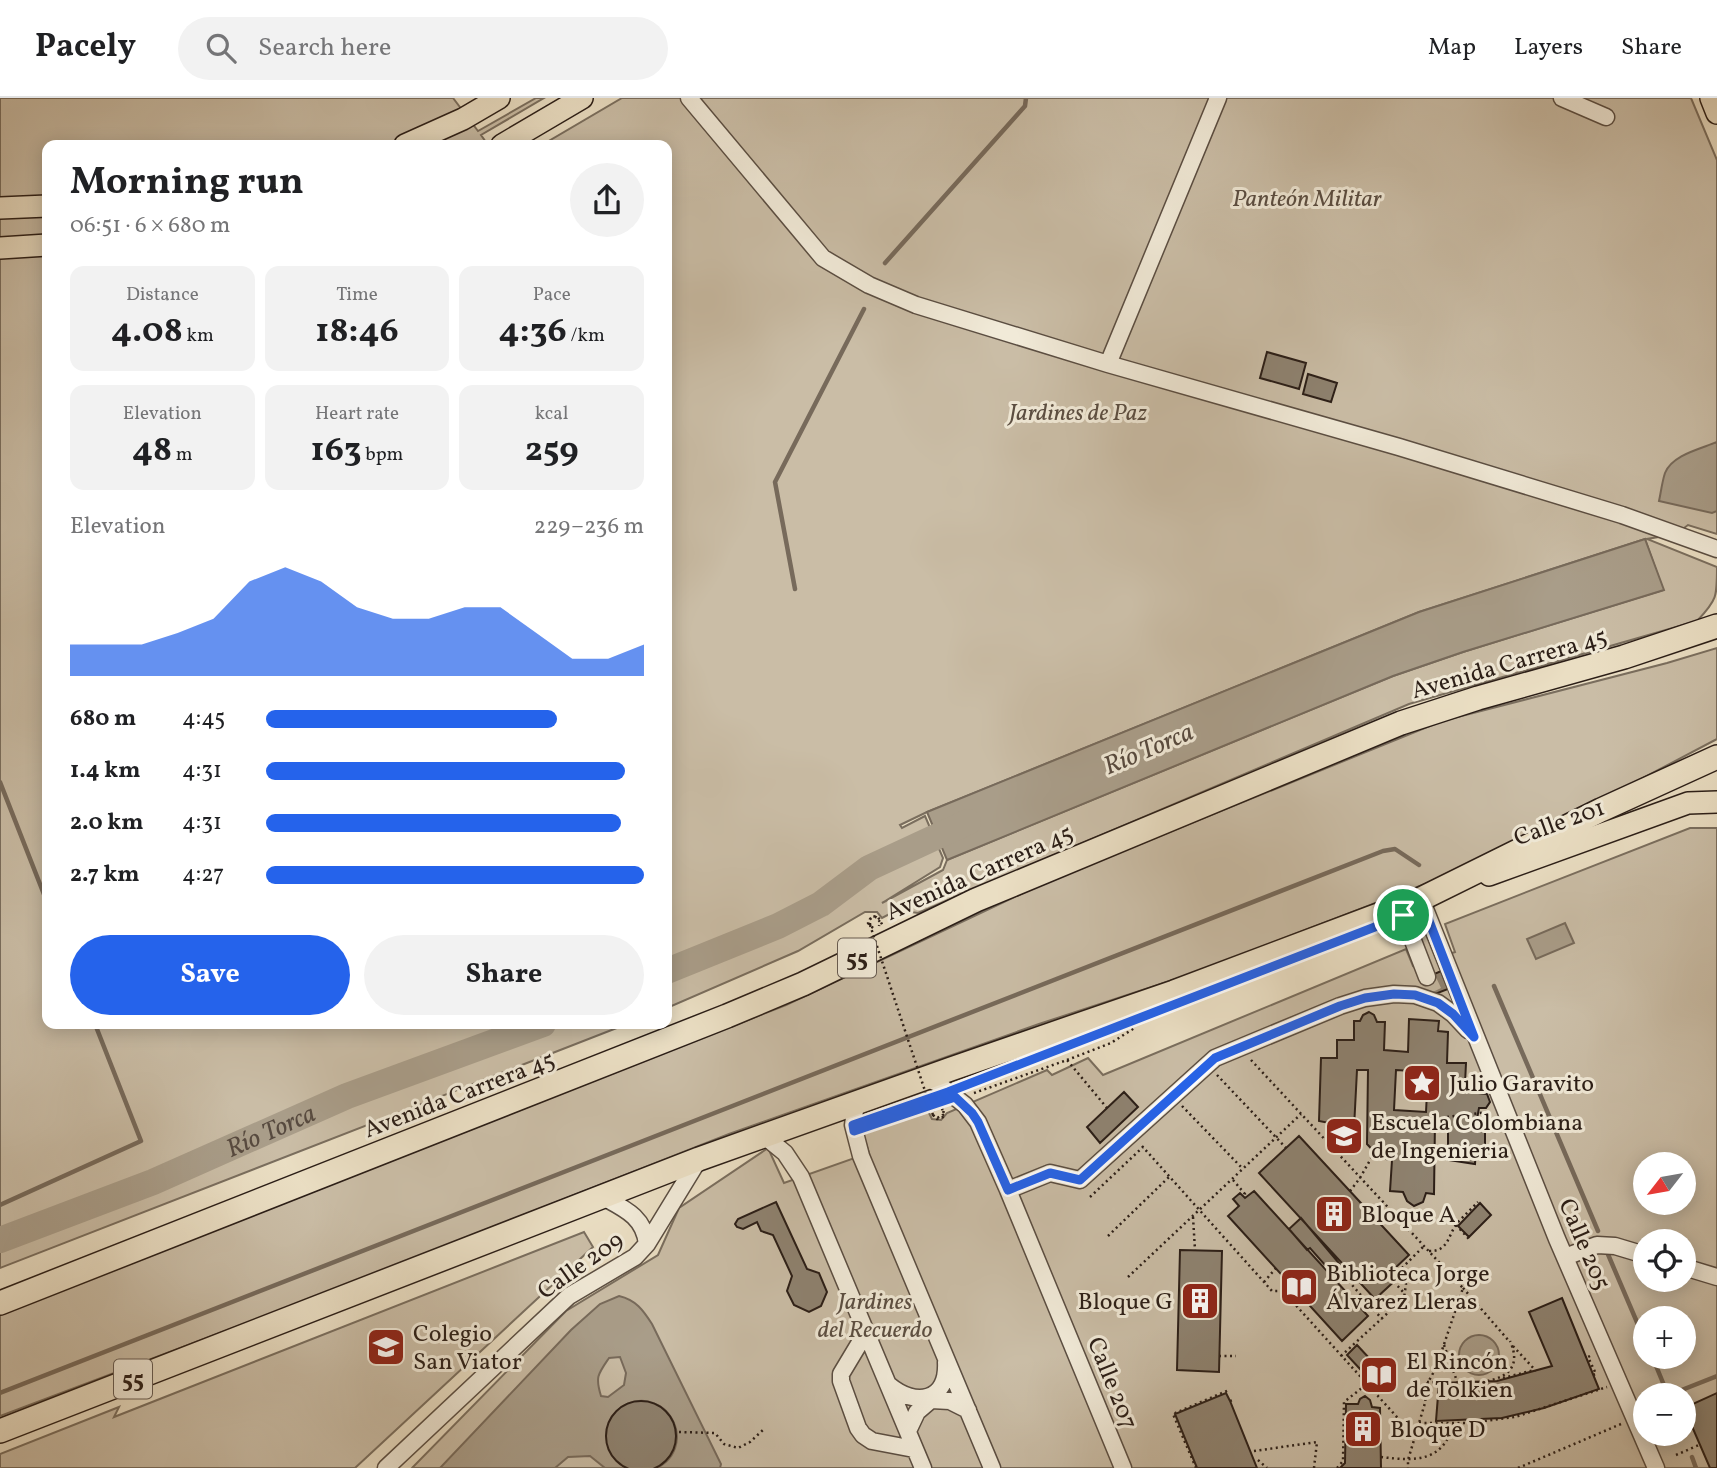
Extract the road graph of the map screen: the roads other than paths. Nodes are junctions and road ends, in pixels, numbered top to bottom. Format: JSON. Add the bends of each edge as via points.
{"nodes":[{"id":1,"x":499,"y":98,"type":"edge"},
{"id":2,"x":582,"y":98,"type":"edge"},
{"id":3,"x":689,"y":98,"type":"edge"},
{"id":4,"x":1218,"y":98,"type":"edge"},
{"id":5,"x":1562,"y":98,"type":"edge"},
{"id":6,"x":1711,"y":98,"type":"edge"},
{"id":7,"x":1717,"y":113,"type":"edge"},
{"id":8,"x":1606,"y":117,"type":"dead end"},
{"id":9,"x":416,"y":140,"type":"edge"},
{"id":10,"x":511,"y":140,"type":"edge"},
{"id":11,"x":42,"y":206,"type":"edge"},
{"id":12,"x":0,"y":208,"type":"edge"},
{"id":13,"x":42,"y":246,"type":"edge"},
{"id":14,"x":0,"y":248,"type":"edge"},
{"id":15,"x":1108,"y":365,"type":"junction"},
{"id":16,"x":1717,"y":549,"type":"edge"},
{"id":17,"x":1715,"y":625,"type":"edge"},
{"id":18,"x":1717,"y":757,"type":"edge"},
{"id":19,"x":1717,"y":803,"type":"edge"},
{"id":20,"x":1410,"y":903,"type":"junction"},
{"id":21,"x":1427,"y":977,"type":"tunnel mouth"},
{"id":22,"x":1474,"y":1037,"type":"junction"},
{"id":23,"x":926,"y":1078,"type":"junction"},
{"id":24,"x":855,"y":1119,"type":"junction"},
{"id":25,"x":763,"y":1135,"type":"junction"},
{"id":26,"x":699,"y":1159,"type":"junction"},
{"id":27,"x":1008,"y":1190,"type":"junction"},
{"id":28,"x":603,"y":1197,"type":"junction"},
{"id":29,"x":647,"y":1244,"type":"junction"},
{"id":30,"x":1633,"y":1251,"type":"edge"},
{"id":31,"x":1565,"y":1256,"type":"junction"},
{"id":32,"x":1696,"y":1271,"type":"edge"},
{"id":33,"x":1717,"y":1277,"type":"edge"},
{"id":34,"x":0,"y":1303,"type":"edge"},
{"id":35,"x":865,"y":1334,"type":"junction"},
{"id":36,"x":946,"y":1357,"type":"junction"},
{"id":37,"x":887,"y":1383,"type":"junction"},
{"id":38,"x":968,"y":1410,"type":"junction"},
{"id":39,"x":0,"y":1431,"type":"edge"},
{"id":40,"x":908,"y":1431,"type":"junction"},
{"id":41,"x":915,"y":1449,"type":"junction"},
{"id":42,"x":386,"y":1468,"type":"edge"},
{"id":43,"x":923,"y":1468,"type":"edge"},
{"id":44,"x":992,"y":1468,"type":"edge"},
{"id":45,"x":1123,"y":1468,"type":"edge"},
{"id":46,"x":1656,"y":1468,"type":"edge"}],
"edges":[{"from":1,"to":9,"type":"main road"},
{"from":2,"to":10,"type":"main road"},
{"from":3,"to":15,"type":"street","via":[[823,258],[916,305]]},
{"from":4,"to":15,"type":"street"},
{"from":5,"to":8,"type":"street"},
{"from":6,"to":7,"type":"main road"},
{"from":11,"to":12,"type":"main road"},
{"from":13,"to":14,"type":"main road"},
{"from":15,"to":16,"type":"street","via":[[1399,447]]},
{"from":17,"to":34,"type":"highway","name":"Avenida Carrera 45","number":"55","via":[[1401,723],[988,894],[727,1016]]},
{"from":18,"to":20,"type":"highway","number":"55"},
{"from":19,"to":20,"type":"main road","name":"Calle 201","via":[[1688,803]]},
{"from":20,"to":21,"type":"street"},
{"from":20,"to":22,"type":"street","name":"Calle 205"},
{"from":20,"to":23,"type":"highway","number":"55"},
{"from":22,"to":27,"type":"street","via":[[1436,999],[1394,994],[1340,1006],[1222,1054],[1188,1081],[1137,1141],[1080,1180],[1050,1173]]},
{"from":22,"to":31,"type":"street","name":"Calle 205"},
{"from":23,"to":24,"type":"highway","number":"55"},
{"from":23,"to":27,"type":"street","name":"Calle 207","via":[[949,1100],[972,1113]]},
{"from":24,"to":25,"type":"highway","number":"55"},
{"from":24,"to":36,"type":"street","via":[[861,1157]]},
{"from":25,"to":26,"type":"highway","number":"55"},
{"from":25,"to":35,"type":"street","via":[[785,1153],[797,1171]]},
{"from":26,"to":28,"type":"highway","number":"55"},
{"from":26,"to":29,"type":"street","name":"Calle 209"},
{"from":27,"to":45,"type":"street","name":"Calle 207"},
{"from":28,"to":29,"type":"street","name":"Calle 209","via":[[636,1219],[645,1230]]},
{"from":28,"to":39,"type":"highway","number":"55"},
{"from":29,"to":42,"type":"street","name":"Calle 209","via":[[635,1257],[569,1296]]},
{"from":30,"to":31,"type":"street","via":[[1597,1245]]},
{"from":31,"to":46,"type":"street","name":"Calle 205"},
{"from":32,"to":33,"type":"street"},
{"from":35,"to":37,"type":"street"},
{"from":35,"to":41,"type":"street","via":[[841,1374],[858,1428],[872,1441]]},
{"from":36,"to":37,"type":"street","via":[[943,1382],[929,1396],[909,1398]]},
{"from":36,"to":38,"type":"street"},
{"from":37,"to":40,"type":"street"},
{"from":38,"to":40,"type":"street","via":[[950,1401],[931,1400],[917,1412]]},
{"from":38,"to":44,"type":"street"},
{"from":40,"to":41,"type":"street"},
{"from":41,"to":43,"type":"street"}]}
